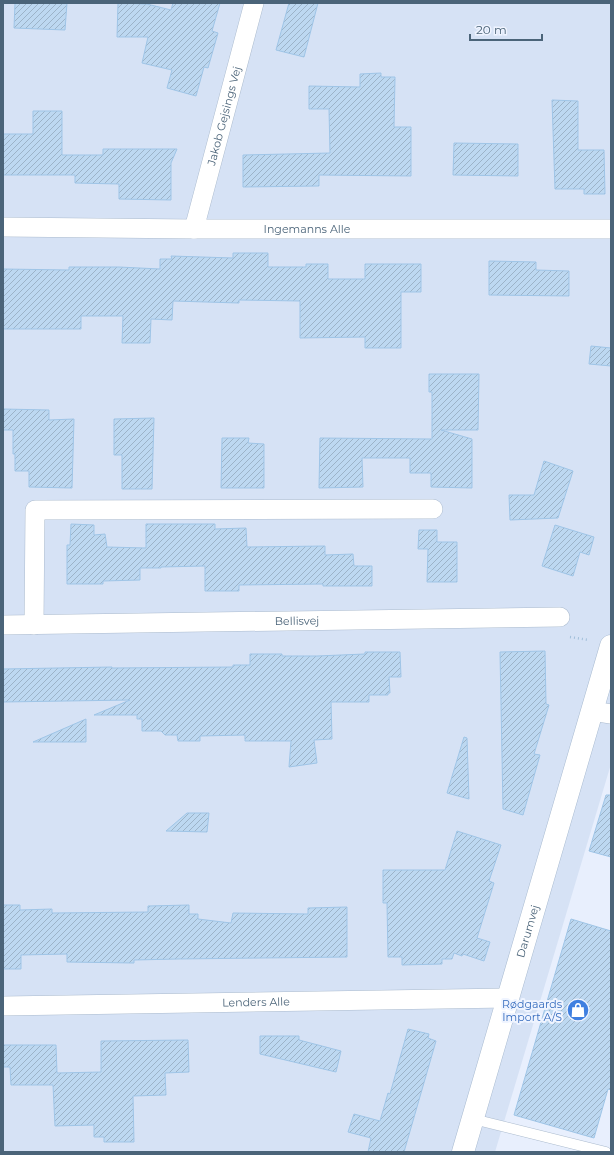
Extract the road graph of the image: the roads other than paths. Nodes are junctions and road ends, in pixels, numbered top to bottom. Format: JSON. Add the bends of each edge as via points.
{"nodes":[{"id":1,"x":254,"y":3,"type":"edge"},
{"id":2,"x":3,"y":227,"type":"edge"},
{"id":3,"x":194,"y":229,"type":"junction"},
{"id":4,"x":611,"y":229,"type":"edge"},
{"id":5,"x":433,"y":509,"type":"dead end"},
{"id":6,"x":560,"y":617,"type":"road end"},
{"id":7,"x":34,"y":624,"type":"junction"},
{"id":8,"x":3,"y":625,"type":"edge"},
{"id":9,"x":611,"y":646,"type":"edge"},
{"id":10,"x":601,"y":712,"type":"edge"},
{"id":11,"x":508,"y":998,"type":"junction"},
{"id":12,"x":3,"y":1006,"type":"edge"},
{"id":13,"x":473,"y":1119,"type":"junction"},
{"id":14,"x":463,"y":1152,"type":"edge"},
{"id":15,"x":606,"y":1152,"type":"edge"}],
"edges":[{"from":1,"to":3,"type":"street","name":"Jakob Gejsings Vej"},
{"from":2,"to":3,"type":"street","name":"Ingemanns Alle"},
{"from":3,"to":4,"type":"street","name":"Ingemanns Alle"},
{"from":5,"to":7,"type":"street","via":[[35,510]]},
{"from":6,"to":7,"type":"street","name":"Bellisvej"},
{"from":7,"to":8,"type":"street","name":"Bellisvej"},
{"from":9,"to":10,"type":"street","name":"Darumvej"},
{"from":10,"to":11,"type":"street","name":"Darumvej"},
{"from":11,"to":12,"type":"street","name":"Lenders Alle"},
{"from":11,"to":13,"type":"street","name":"Darumvej"},
{"from":13,"to":14,"type":"street","name":"Darumvej"},
{"from":13,"to":15,"type":"lane"}]}
